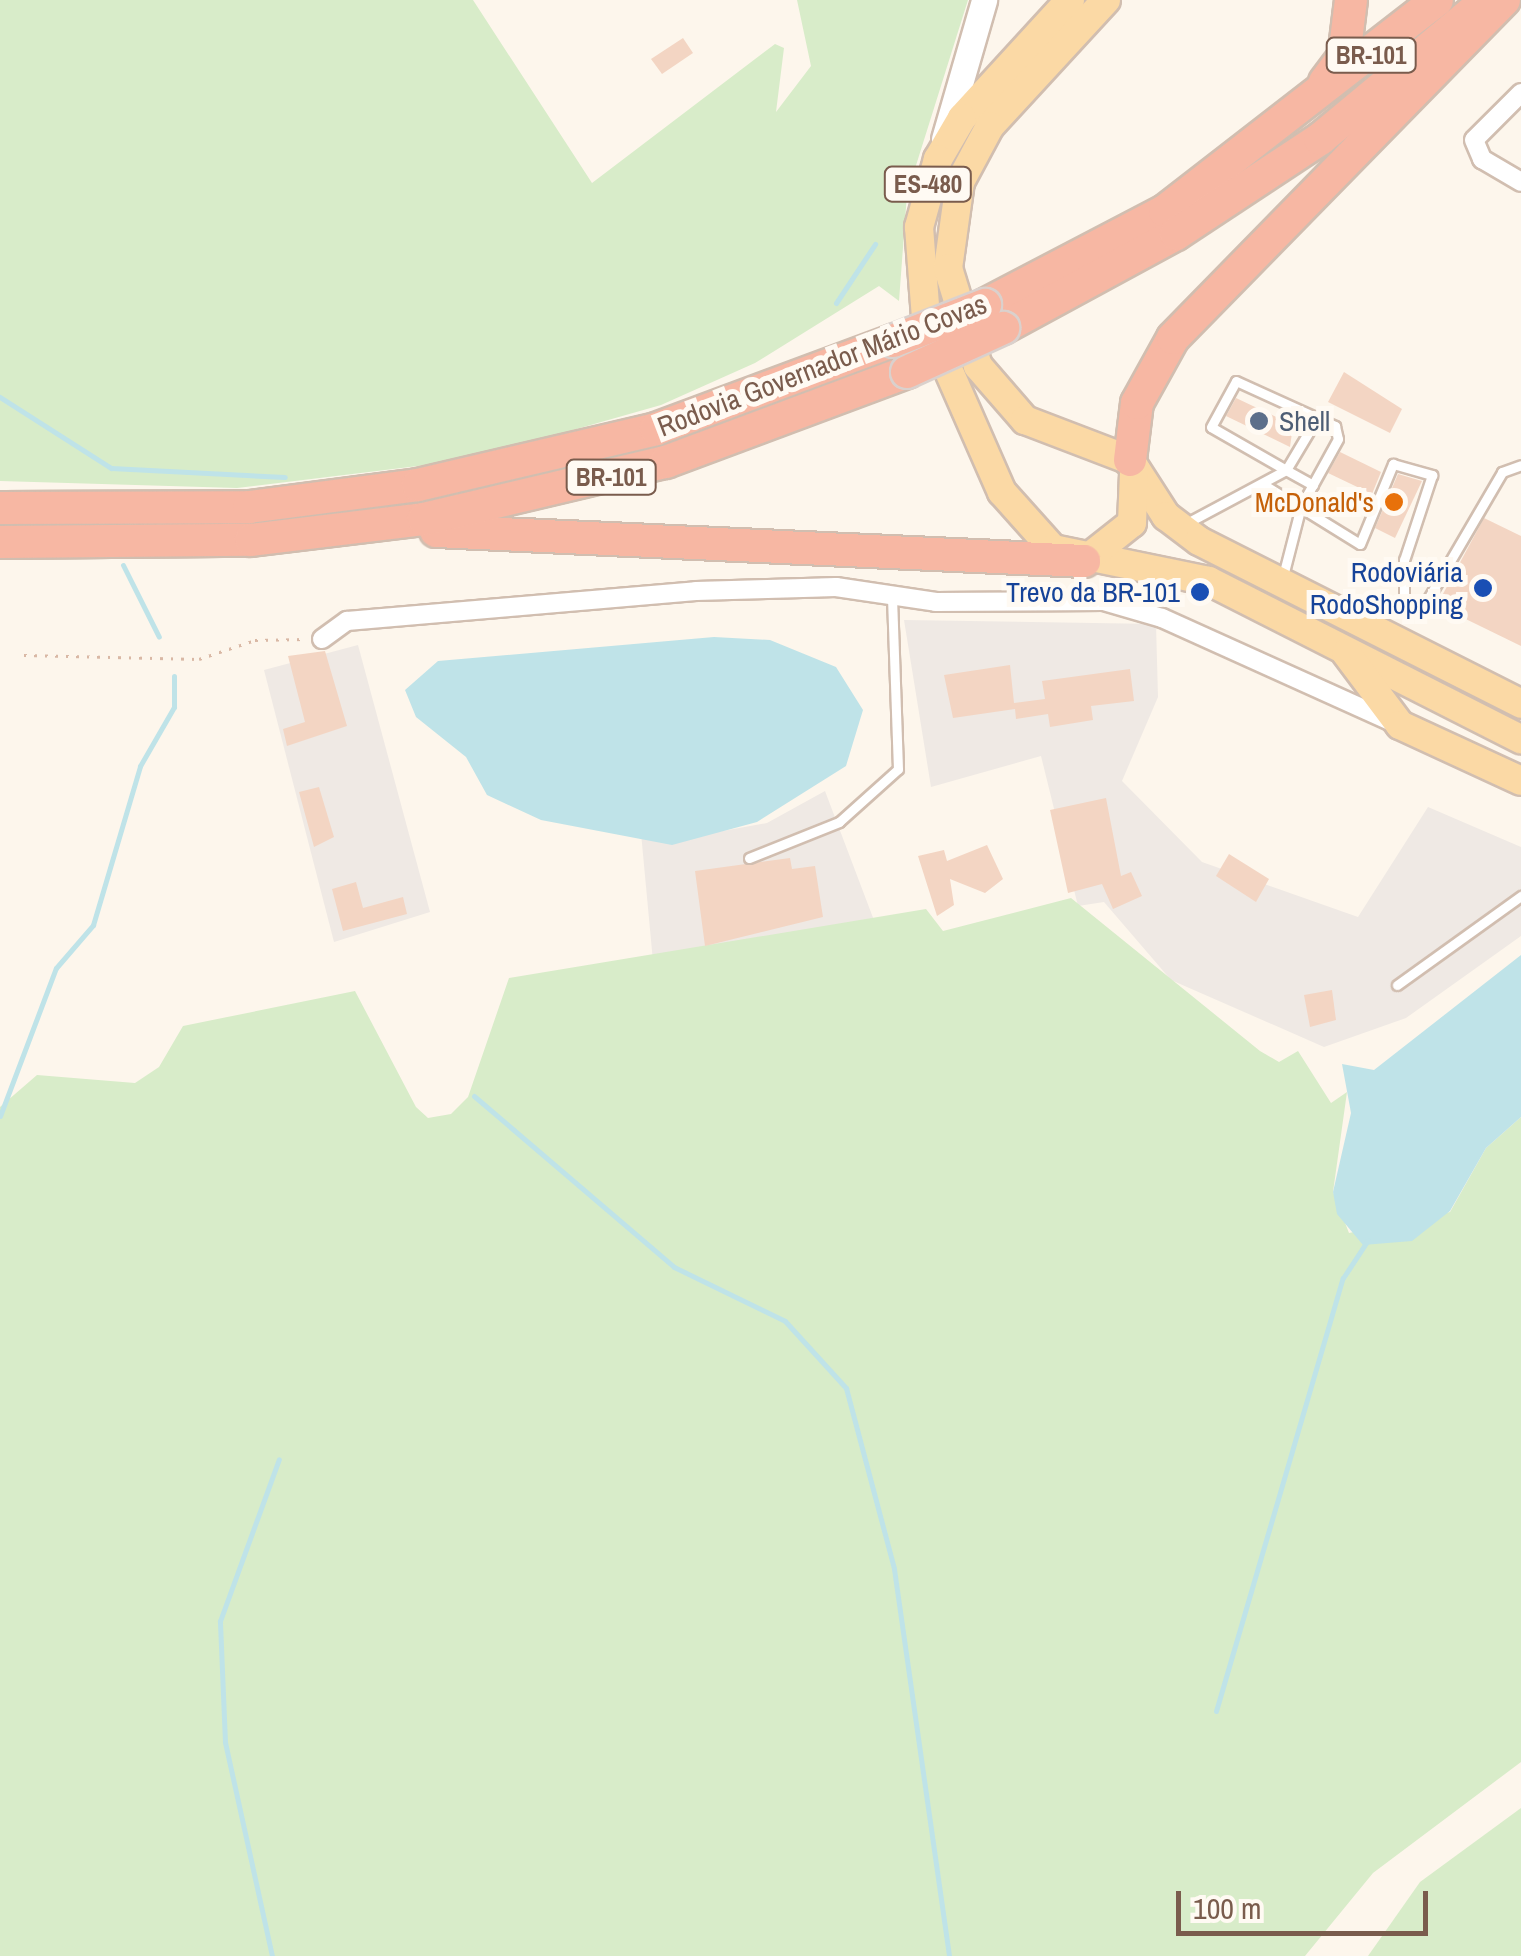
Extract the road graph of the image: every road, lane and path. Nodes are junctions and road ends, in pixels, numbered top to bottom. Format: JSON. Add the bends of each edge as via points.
{"nodes":[{"id":1,"x":984,"y":0,"type":"edge"},
{"id":2,"x":1070,"y":0,"type":"edge"},
{"id":3,"x":1106,"y":0,"type":"edge"},
{"id":4,"x":1352,"y":0,"type":"edge"},
{"id":5,"x":1438,"y":0,"type":"edge"},
{"id":6,"x":1486,"y":0,"type":"edge"},
{"id":7,"x":1504,"y":0,"type":"edge"},
{"id":8,"x":1521,"y":93,"type":"edge"},
{"id":9,"x":1304,"y":110,"type":"junction"},
{"id":10,"x":938,"y":159,"type":"junction"},
{"id":11,"x":1521,"y":182,"type":"edge"},
{"id":12,"x":994,"y":317,"type":"junction"},
{"id":13,"x":1317,"y":418,"type":"junction"},
{"id":14,"x":1130,"y":460,"type":"junction"},
{"id":15,"x":1521,"y":465,"type":"edge"},
{"id":16,"x":1286,"y":470,"type":"junction"},
{"id":17,"x":1313,"y":485,"type":"junction"},
{"id":18,"x":1266,"y":486,"type":"junction"},
{"id":19,"x":1301,"y":506,"type":"junction"},
{"id":20,"x":0,"y":508,"type":"edge"},
{"id":21,"x":1178,"y":527,"type":"junction"},
{"id":22,"x":302,"y":536,"type":"junction"},
{"id":23,"x":0,"y":542,"type":"edge"},
{"id":24,"x":1084,"y":560,"type":"junction"},
{"id":25,"x":1282,"y":585,"type":"junction"},
{"id":26,"x":892,"y":595,"type":"junction"},
{"id":27,"x":1404,"y":595,"type":"dead end"},
{"id":28,"x":1425,"y":604,"type":"dead end"},
{"id":29,"x":322,"y":639,"type":"joint"},
{"id":30,"x":1342,"y":648,"type":"junction"},
{"id":31,"x":24,"y":655,"type":"dead end"},
{"id":32,"x":1521,"y":704,"type":"edge"},
{"id":33,"x":1400,"y":725,"type":"junction"},
{"id":34,"x":1521,"y":739,"type":"edge"},
{"id":35,"x":1521,"y":781,"type":"edge"},
{"id":36,"x":749,"y":858,"type":"dead end"},
{"id":37,"x":1521,"y":896,"type":"edge"},
{"id":38,"x":1397,"y":985,"type":"dead end"}],
"edges":[{"from":1,"to":10,"type":"main road"},
{"from":2,"to":10,"type":"main road","number":"ES-480","via":[[977,100]]},
{"from":3,"to":14,"type":"main road","number":"ES-480","via":[[978,144],[954,203],[948,268],[964,332],[998,396],[1037,426]]},
{"from":4,"to":9,"type":"highway","via":[[1344,57]]},
{"from":5,"to":9,"type":"highway","name":"Rodovia Governador Mário Covas","number":"BR-101"},
{"from":6,"to":12,"type":"highway","name":"Rodovia Governador Mário Covas","number":"BR-101","via":[[1320,139],[1176,234]]},
{"from":7,"to":14,"type":"highway","via":[[1173,338],[1136,403]]},
{"from":8,"to":11,"type":"street","via":[[1474,140],[1482,159]]},
{"from":9,"to":12,"type":"highway","name":"Rodovia Governador Mário Covas","number":"BR-101","via":[[1165,211]]},
{"from":10,"to":24,"type":"main road","number":"ES-480","via":[[919,227],[926,319],[1002,492],[1034,538]]},
{"from":12,"to":20,"type":"highway","name":"Rodovia Governador Mário Covas","number":"BR-101","bridge":true,"via":[[893,340],[686,420],[462,477],[249,506]]},
{"from":12,"to":22,"type":"highway","name":"Rodovia Governador Mário Covas","number":"BR-101","bridge":true,"via":[[906,372],[604,479]]},
{"from":13,"to":16,"type":"lane"},
{"from":13,"to":16,"type":"lane","via":[[1246,382],[1234,384],[1211,427]]},
{"from":13,"to":17,"type":"lane","via":[[1334,426],[1338,438]]},
{"from":14,"to":21,"type":"main road"},
{"from":14,"to":24,"type":"main road","via":[[1132,523]]},
{"from":15,"to":28,"type":"lane","via":[[1502,472]]},
{"from":16,"to":17,"type":"lane"},
{"from":16,"to":18,"type":"lane"},
{"from":17,"to":19,"type":"lane"},
{"from":18,"to":19,"type":"lane"},
{"from":18,"to":21,"type":"lane"},
{"from":19,"to":25,"type":"lane"},
{"from":19,"to":27,"type":"lane","via":[[1360,544],[1393,464],[1432,475],[1404,560]]},
{"from":21,"to":25,"type":"main road"},
{"from":22,"to":23,"type":"highway","name":"Rodovia Governador Mário Covas","number":"BR-101"},
{"from":22,"to":24,"type":"highway","via":[[552,532]]},
{"from":24,"to":30,"type":"main road","number":"ES-480","via":[[1209,581]]},
{"from":25,"to":32,"type":"main road"},
{"from":26,"to":29,"type":"street","via":[[696,591],[347,621]]},
{"from":26,"to":33,"type":"street","via":[[1124,604]]},
{"from":26,"to":36,"type":"lane","via":[[898,768],[839,822]]},
{"from":29,"to":31,"type":"path","via":[[255,640],[199,658]]},
{"from":30,"to":33,"type":"main road"},
{"from":30,"to":34,"type":"main road","number":"ES-480"},
{"from":33,"to":35,"type":"main road"},
{"from":37,"to":38,"type":"lane"}]}
